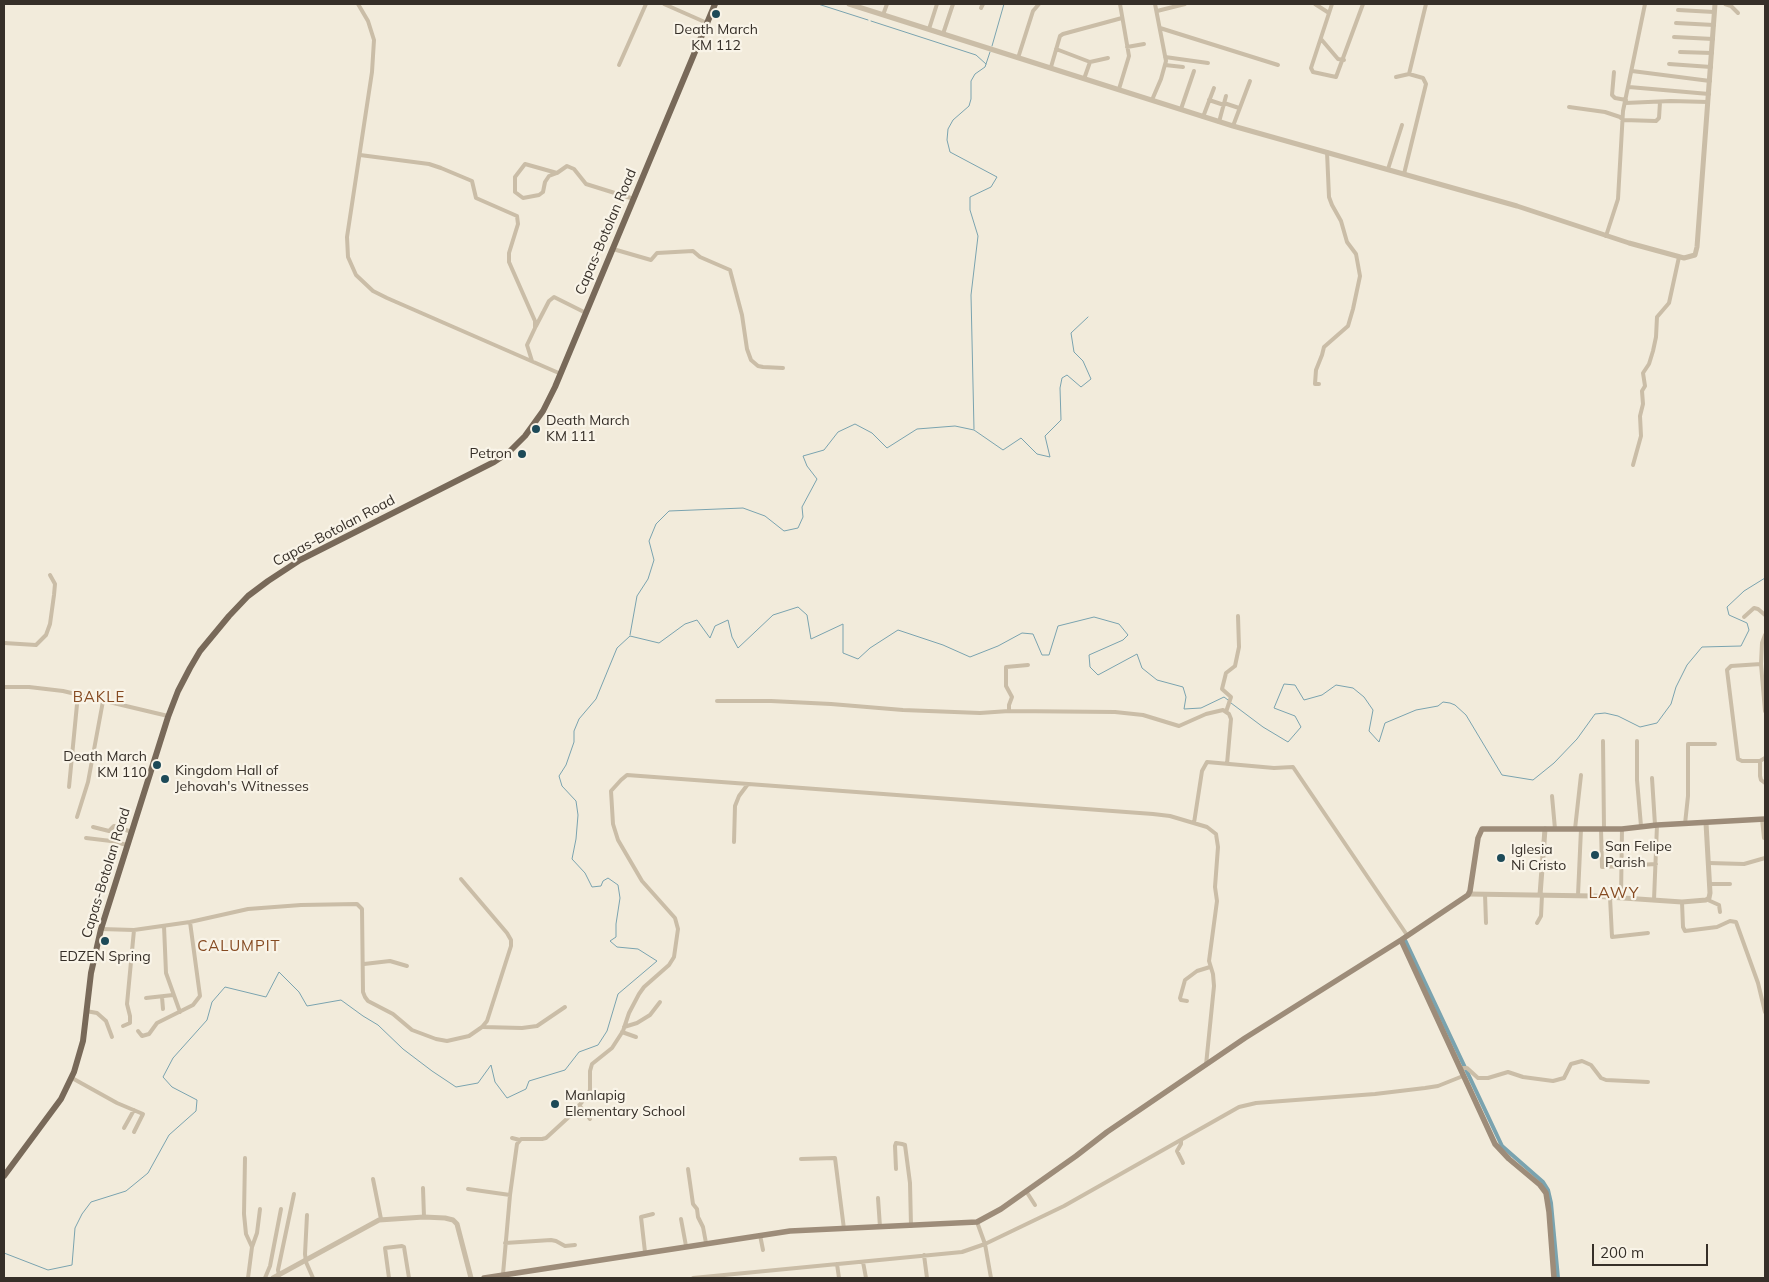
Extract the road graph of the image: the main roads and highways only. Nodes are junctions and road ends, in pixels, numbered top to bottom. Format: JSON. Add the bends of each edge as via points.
{"nodes":[{"id":1,"x":715,"y":4,"type":"edge"},
{"id":2,"x":1764,"y":819,"type":"edge"},
{"id":3,"x":1400,"y":940,"type":"junction"},
{"id":4,"x":4,"y":1176,"type":"edge"},
{"id":5,"x":484,"y":1278,"type":"edge"},
{"id":6,"x":1554,"y":1278,"type":"edge"}],
"edges":[{"from":1,"to":4,"type":"main road","name":"Capas-Botolan Road","via":[[561,374],[535,423],[501,458],[300,560],[268,581],[248,596],[200,652],[168,716],[101,929],[91,973],[83,1041],[72,1078],[56,1106]]},
{"from":2,"to":3,"type":"main road","via":[[1603,829],[1482,829],[1469,894]]},
{"from":3,"to":5,"type":"main road","via":[[1245,1038],[1001,1209],[977,1222],[790,1231]]},
{"from":3,"to":6,"type":"main road","via":[[1495,1144],[1546,1194]]}]}
